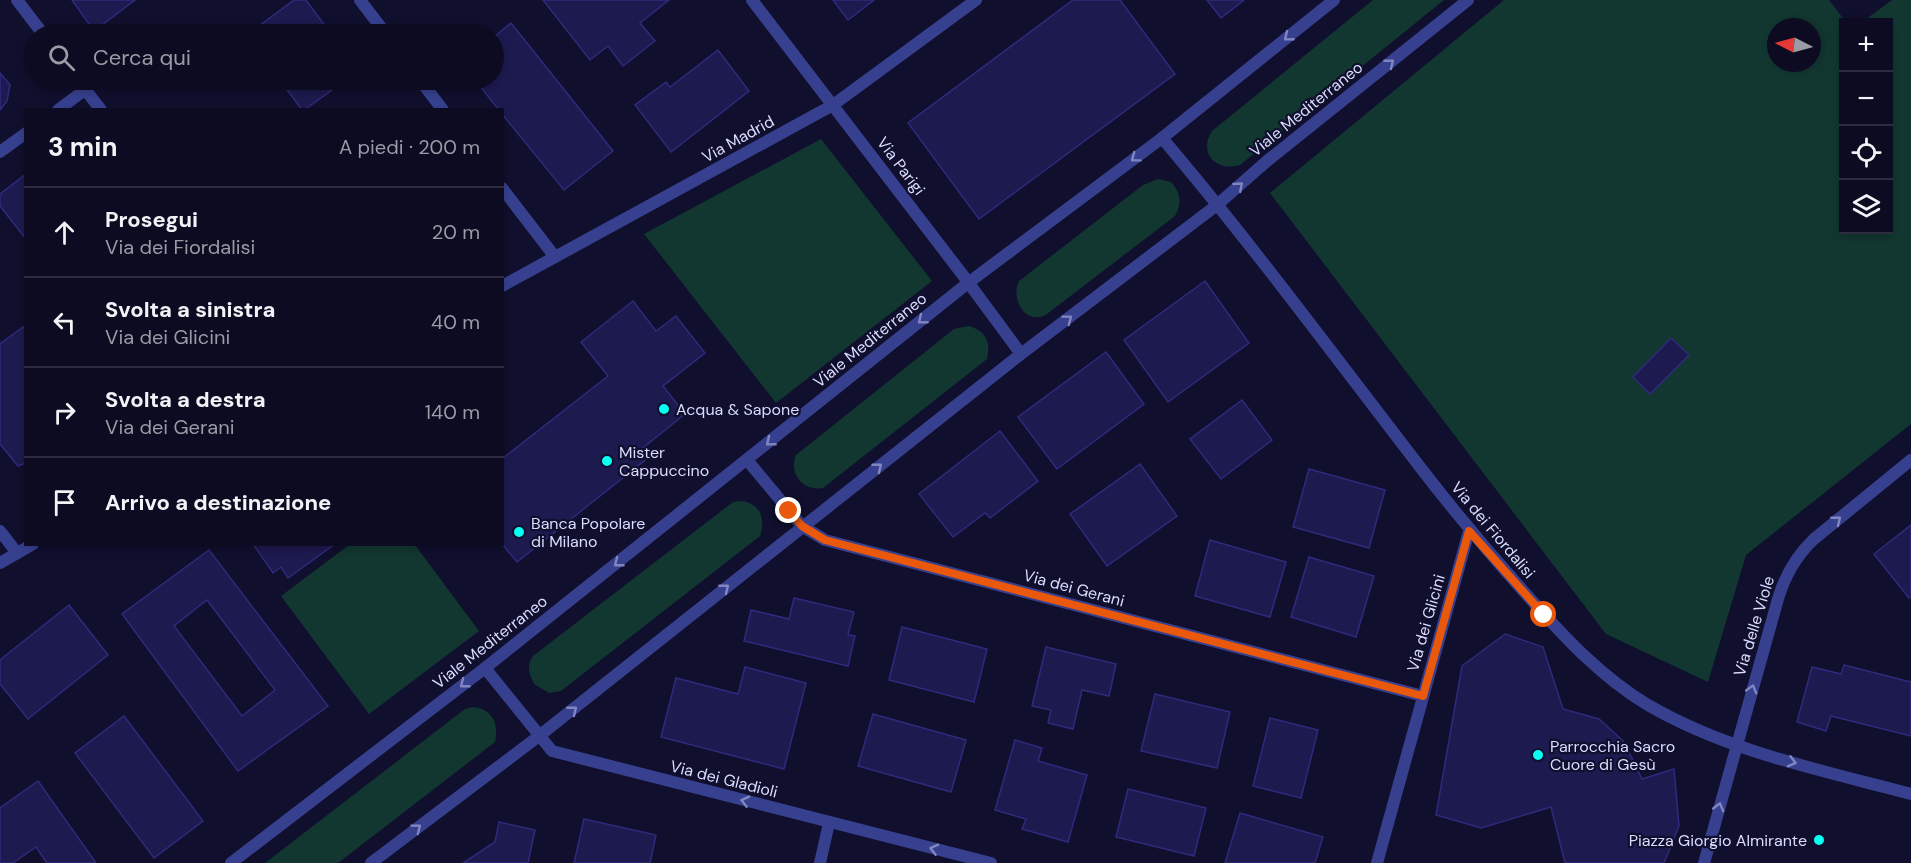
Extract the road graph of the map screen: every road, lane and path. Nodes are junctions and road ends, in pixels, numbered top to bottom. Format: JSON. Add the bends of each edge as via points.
{"nodes":[{"id":1,"x":16,"y":0,"type":"edge"},
{"id":2,"x":360,"y":0,"type":"edge"},
{"id":3,"x":752,"y":0,"type":"edge"},
{"id":4,"x":976,"y":0,"type":"edge"},
{"id":5,"x":1334,"y":0,"type":"edge"},
{"id":6,"x":1468,"y":0,"type":"edge"},
{"id":7,"x":35,"y":24,"type":"edge"},
{"id":8,"x":378,"y":24,"type":"edge"},
{"id":9,"x":76,"y":90,"type":"edge"},
{"id":10,"x":87,"y":90,"type":"edge"},
{"id":11,"x":428,"y":90,"type":"edge"},
{"id":12,"x":833,"y":105,"type":"junction"},
{"id":13,"x":60,"y":108,"type":"edge"},
{"id":14,"x":100,"y":108,"type":"edge"},
{"id":15,"x":441,"y":108,"type":"edge"},
{"id":16,"x":24,"y":134,"type":"edge"},
{"id":17,"x":1162,"y":138,"type":"junction"},
{"id":18,"x":0,"y":152,"type":"edge"},
{"id":19,"x":504,"y":191,"type":"edge"},
{"id":20,"x":1217,"y":205,"type":"junction"},
{"id":21,"x":555,"y":257,"type":"junction"},
{"id":22,"x":968,"y":283,"type":"junction"},
{"id":23,"x":504,"y":285,"type":"edge"},
{"id":24,"x":1021,"y":354,"type":"junction"},
{"id":25,"x":747,"y":460,"type":"junction"},
{"id":26,"x":1911,"y":460,"type":"edge"},
{"id":27,"x":802,"y":526,"type":"junction"},
{"id":28,"x":0,"y":531,"type":"edge"},
{"id":29,"x":1469,"y":531,"type":"junction"},
{"id":30,"x":29,"y":546,"type":"edge"},
{"id":31,"x":17,"y":553,"type":"junction"},
{"id":32,"x":0,"y":563,"type":"edge"},
{"id":33,"x":485,"y":668,"type":"junction"},
{"id":34,"x":1423,"y":696,"type":"junction"},
{"id":35,"x":539,"y":736,"type":"junction"},
{"id":36,"x":1736,"y":746,"type":"junction"},
{"id":37,"x":1911,"y":794,"type":"edge"},
{"id":38,"x":829,"y":823,"type":"junction"},
{"id":39,"x":231,"y":863,"type":"edge"},
{"id":40,"x":371,"y":863,"type":"edge"},
{"id":41,"x":820,"y":863,"type":"edge"},
{"id":42,"x":991,"y":863,"type":"edge"},
{"id":43,"x":1377,"y":863,"type":"edge"},
{"id":44,"x":1704,"y":863,"type":"edge"}],
"edges":[{"from":1,"to":7,"type":"street"},
{"from":2,"to":8,"type":"street"},
{"from":3,"to":12,"type":"street","name":"Via Parigi"},
{"from":4,"to":12,"type":"street","name":"Via Madrid"},
{"from":5,"to":17,"type":"street","name":"Viale Mediterraneo","one_way":true},
{"from":20,"to":6,"type":"street","name":"Viale Mediterraneo","one_way":true},
{"from":9,"to":13,"type":"street"},
{"from":10,"to":14,"type":"street"},
{"from":11,"to":15,"type":"street"},
{"from":12,"to":21,"type":"street","name":"Via Madrid"},
{"from":12,"to":22,"type":"street","name":"Via Parigi"},
{"from":16,"to":18,"type":"street"},
{"from":17,"to":20,"type":"street","name":"Via dei Fiordalisi"},
{"from":17,"to":22,"type":"street","name":"Viale Mediterraneo","one_way":true},
{"from":19,"to":21,"type":"street"},
{"from":24,"to":20,"type":"street","name":"Viale Mediterraneo","one_way":true},
{"from":20,"to":29,"type":"street","name":"Via dei Fiordalisi"},
{"from":21,"to":23,"type":"street","name":"Via Madrid"},
{"from":22,"to":24,"type":"street","name":"Via Parigi"},
{"from":22,"to":25,"type":"street","name":"Viale Mediterraneo","one_way":true},
{"from":27,"to":24,"type":"street","name":"Viale Mediterraneo","one_way":true},
{"from":25,"to":27,"type":"street","name":"Via dei Gerani"},
{"from":25,"to":33,"type":"street","name":"Viale Mediterraneo","one_way":true},
{"from":36,"to":26,"type":"street","name":"Via delle Viole","one_way":true,"via":[[1782,585],[1792,565],[1814,539]]},
{"from":27,"to":34,"type":"street","name":"Via dei Gerani","via":[[825,540]]},
{"from":35,"to":27,"type":"street","name":"Viale Mediterraneo","one_way":true},
{"from":28,"to":31,"type":"street"},
{"from":29,"to":34,"type":"street","name":"Via dei Glicini"},
{"from":29,"to":36,"type":"street","name":"Via dei Fiordalisi","via":[[1557,628],[1623,689],[1691,728]]},
{"from":30,"to":31,"type":"street"},
{"from":31,"to":32,"type":"street"},
{"from":33,"to":35,"type":"street","name":"Via dei Gladioli"},
{"from":33,"to":39,"type":"street","name":"Viale Mediterraneo","one_way":true},
{"from":34,"to":43,"type":"street","name":"Via dei Glicini"},
{"from":38,"to":35,"type":"street","name":"Via dei Gladioli","one_way":true,"via":[[552,751]]},
{"from":40,"to":35,"type":"street","name":"Viale Mediterraneo","one_way":true},
{"from":36,"to":37,"type":"street","name":"Via dei Fiordalisi","one_way":true},
{"from":44,"to":36,"type":"street","name":"Via delle Viole","one_way":true},
{"from":38,"to":41,"type":"street"},
{"from":42,"to":38,"type":"street","name":"Via dei Gladioli","one_way":true}]}
